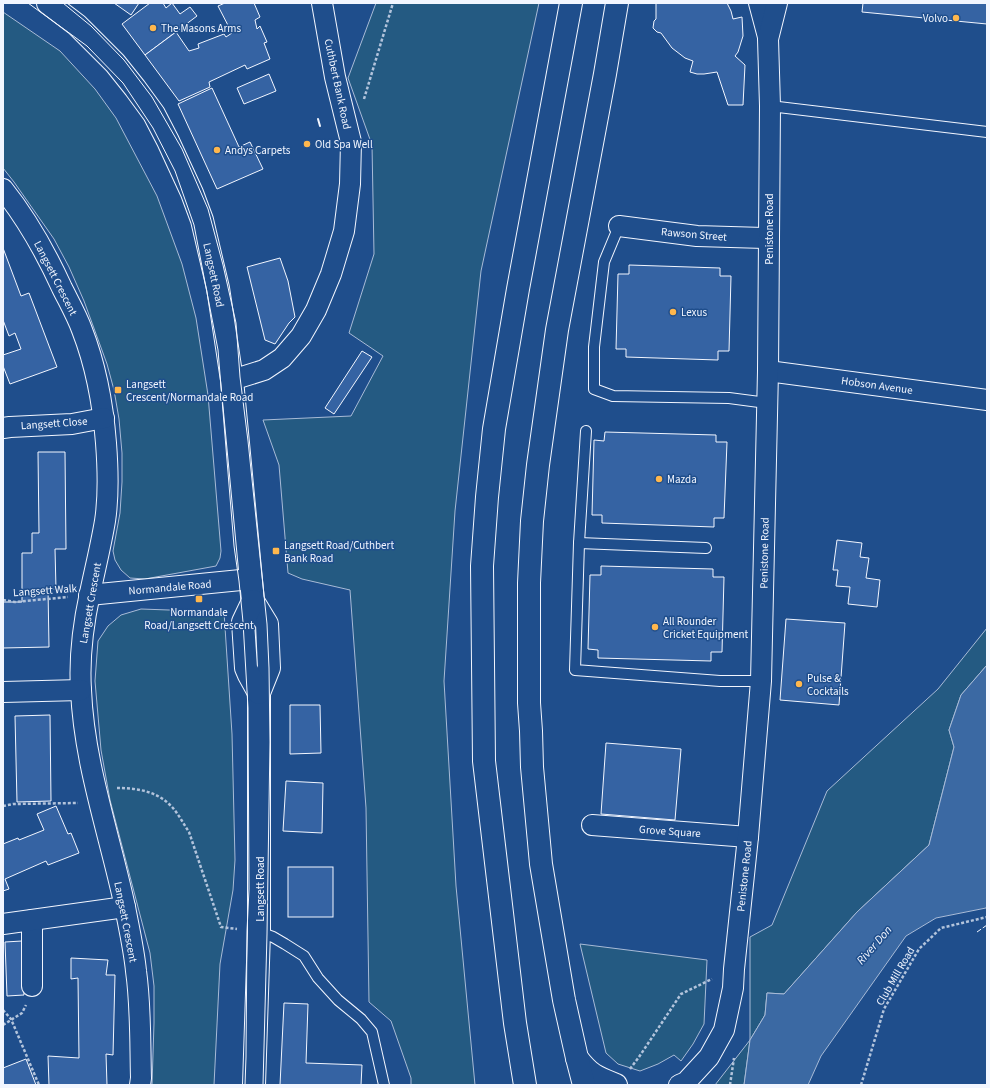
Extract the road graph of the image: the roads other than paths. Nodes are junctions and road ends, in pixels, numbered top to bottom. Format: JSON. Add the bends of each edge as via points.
{"nodes":[{"id":1,"x":48,"y":3,"type":"edge"},
{"id":2,"x":322,"y":3,"type":"edge"},
{"id":3,"x":571,"y":3,"type":"edge"},
{"id":4,"x":617,"y":3,"type":"edge"},
{"id":5,"x":759,"y":3,"type":"edge"},
{"id":6,"x":777,"y":3,"type":"edge"},
{"id":7,"x":768,"y":39,"type":"junction"},
{"id":8,"x":770,"y":106,"type":"junction"},
{"id":9,"x":987,"y":132,"type":"edge"},
{"id":10,"x":4,"y":191,"type":"edge"},
{"id":11,"x":619,"y":226,"type":"joint"},
{"id":12,"x":768,"y":238,"type":"junction"},
{"id":13,"x":768,"y":371,"type":"junction"},
{"id":14,"x":232,"y":380,"type":"junction"},
{"id":15,"x":987,"y":400,"type":"edge"},
{"id":16,"x":767,"y":403,"type":"junction"},
{"id":17,"x":104,"y":418,"type":"junction"},
{"id":18,"x":3,"y":428,"type":"edge"},
{"id":19,"x":586,"y":432,"type":"dead end"},
{"id":20,"x":580,"y":543,"type":"junction"},
{"id":21,"x":706,"y":548,"type":"dead end"},
{"id":22,"x":251,"y":579,"type":"junction"},
{"id":23,"x":89,"y":595,"type":"junction"},
{"id":24,"x":761,"y":681,"type":"junction"},
{"id":25,"x":81,"y":690,"type":"junction"},
{"id":26,"x":3,"y":692,"type":"edge"},
{"id":27,"x":592,"y":825,"type":"dead end"},
{"id":28,"x":748,"y":837,"type":"junction"},
{"id":29,"x":125,"y":907,"type":"junction"},
{"id":30,"x":32,"y":920,"type":"junction"},
{"id":31,"x":3,"y":924,"type":"edge"},
{"id":32,"x":259,"y":932,"type":"junction"},
{"id":33,"x":32,"y":986,"type":"road end"},
{"id":34,"x":577,"y":1058,"type":"junction"},
{"id":35,"x":621,"y":1080,"type":"edge"},
{"id":36,"x":683,"y":1084,"type":"edge"},
{"id":37,"x":140,"y":1085,"type":"edge"},
{"id":38,"x":254,"y":1085,"type":"edge"},
{"id":39,"x":384,"y":1085,"type":"edge"},
{"id":40,"x":525,"y":1085,"type":"edge"},
{"id":41,"x":584,"y":1085,"type":"edge"}],
"edges":[{"from":1,"to":14,"type":"main road","name":"Langsett Road","via":[[77,25],[115,63],[154,114],[178,161],[202,220],[218,288]]},
{"from":2,"to":14,"type":"street","name":"Cuthbert Bank Road","via":[[335,78],[351,142],[350,184],[344,231],[331,274],[316,310],[301,336],[282,358],[264,370]]},
{"from":3,"to":40,"type":"main road","via":[[494,429],[482,566],[484,762],[515,1024]]},
{"from":4,"to":34,"type":"main road","via":[[557,330],[538,465],[529,583],[529,703],[541,857],[564,1000]]},
{"from":5,"to":7,"type":"street"},
{"from":6,"to":7,"type":"street","name":"Penistone Road"},
{"from":7,"to":8,"type":"street","name":"Penistone Road"},
{"from":8,"to":9,"type":"lane"},
{"from":8,"to":12,"type":"street","name":"Penistone Road"},
{"from":10,"to":17,"type":"street","name":"Langsett Crescent","via":[[44,250],[82,328],[99,384]]},
{"from":11,"to":12,"type":"street","name":"Rawson Street","via":[[697,236]]},
{"from":11,"to":16,"type":"lane","via":[[604,262],[594,347],[594,389],[613,396],[729,398]]},
{"from":12,"to":13,"type":"street","name":"Penistone Road"},
{"from":13,"to":15,"type":"street","name":"Hobson Avenue"},
{"from":13,"to":16,"type":"street","name":"Penistone Road"},
{"from":14,"to":22,"type":"main road","name":"Langsett Road"},
{"from":16,"to":24,"type":"street","name":"Penistone Road"},
{"from":17,"to":18,"type":"street","name":"Langsett Close","via":[[72,424]]},
{"from":17,"to":23,"type":"street","name":"Langsett Crescent","via":[[108,488],[105,519]]},
{"from":19,"to":20,"type":"lane"},
{"from":20,"to":21,"type":"lane"},
{"from":20,"to":24,"type":"lane","via":[[575,670],[720,681]]},
{"from":22,"to":23,"type":"street","name":"Normandale Road"},
{"from":22,"to":32,"type":"main road","name":"Langsett Road","via":[[252,601],[267,624],[269,668],[259,693]]},
{"from":23,"to":25,"type":"street","name":"Langsett Crescent","via":[[82,640]]},
{"from":24,"to":28,"type":"street","name":"Penistone Road"},
{"from":25,"to":26,"type":"street"},
{"from":25,"to":29,"type":"street","name":"Langsett Crescent","via":[[90,764]]},
{"from":27,"to":28,"type":"street","name":"Grove Square"},
{"from":28,"to":36,"type":"street","name":"Penistone Road","via":[[733,988],[724,1030],[710,1057]]},
{"from":29,"to":30,"type":"street"},
{"from":29,"to":37,"type":"street","name":"Langsett Crescent","via":[[136,972]]},
{"from":30,"to":31,"type":"street"},
{"from":30,"to":33,"type":"street"},
{"from":32,"to":38,"type":"main road","name":"Langsett Road"},
{"from":32,"to":39,"type":"lane","via":[[273,937],[304,956],[318,978],[372,1032]]},
{"from":34,"to":35,"type":"main road","via":[[597,1078]]},
{"from":34,"to":41,"type":"main road"}]}
